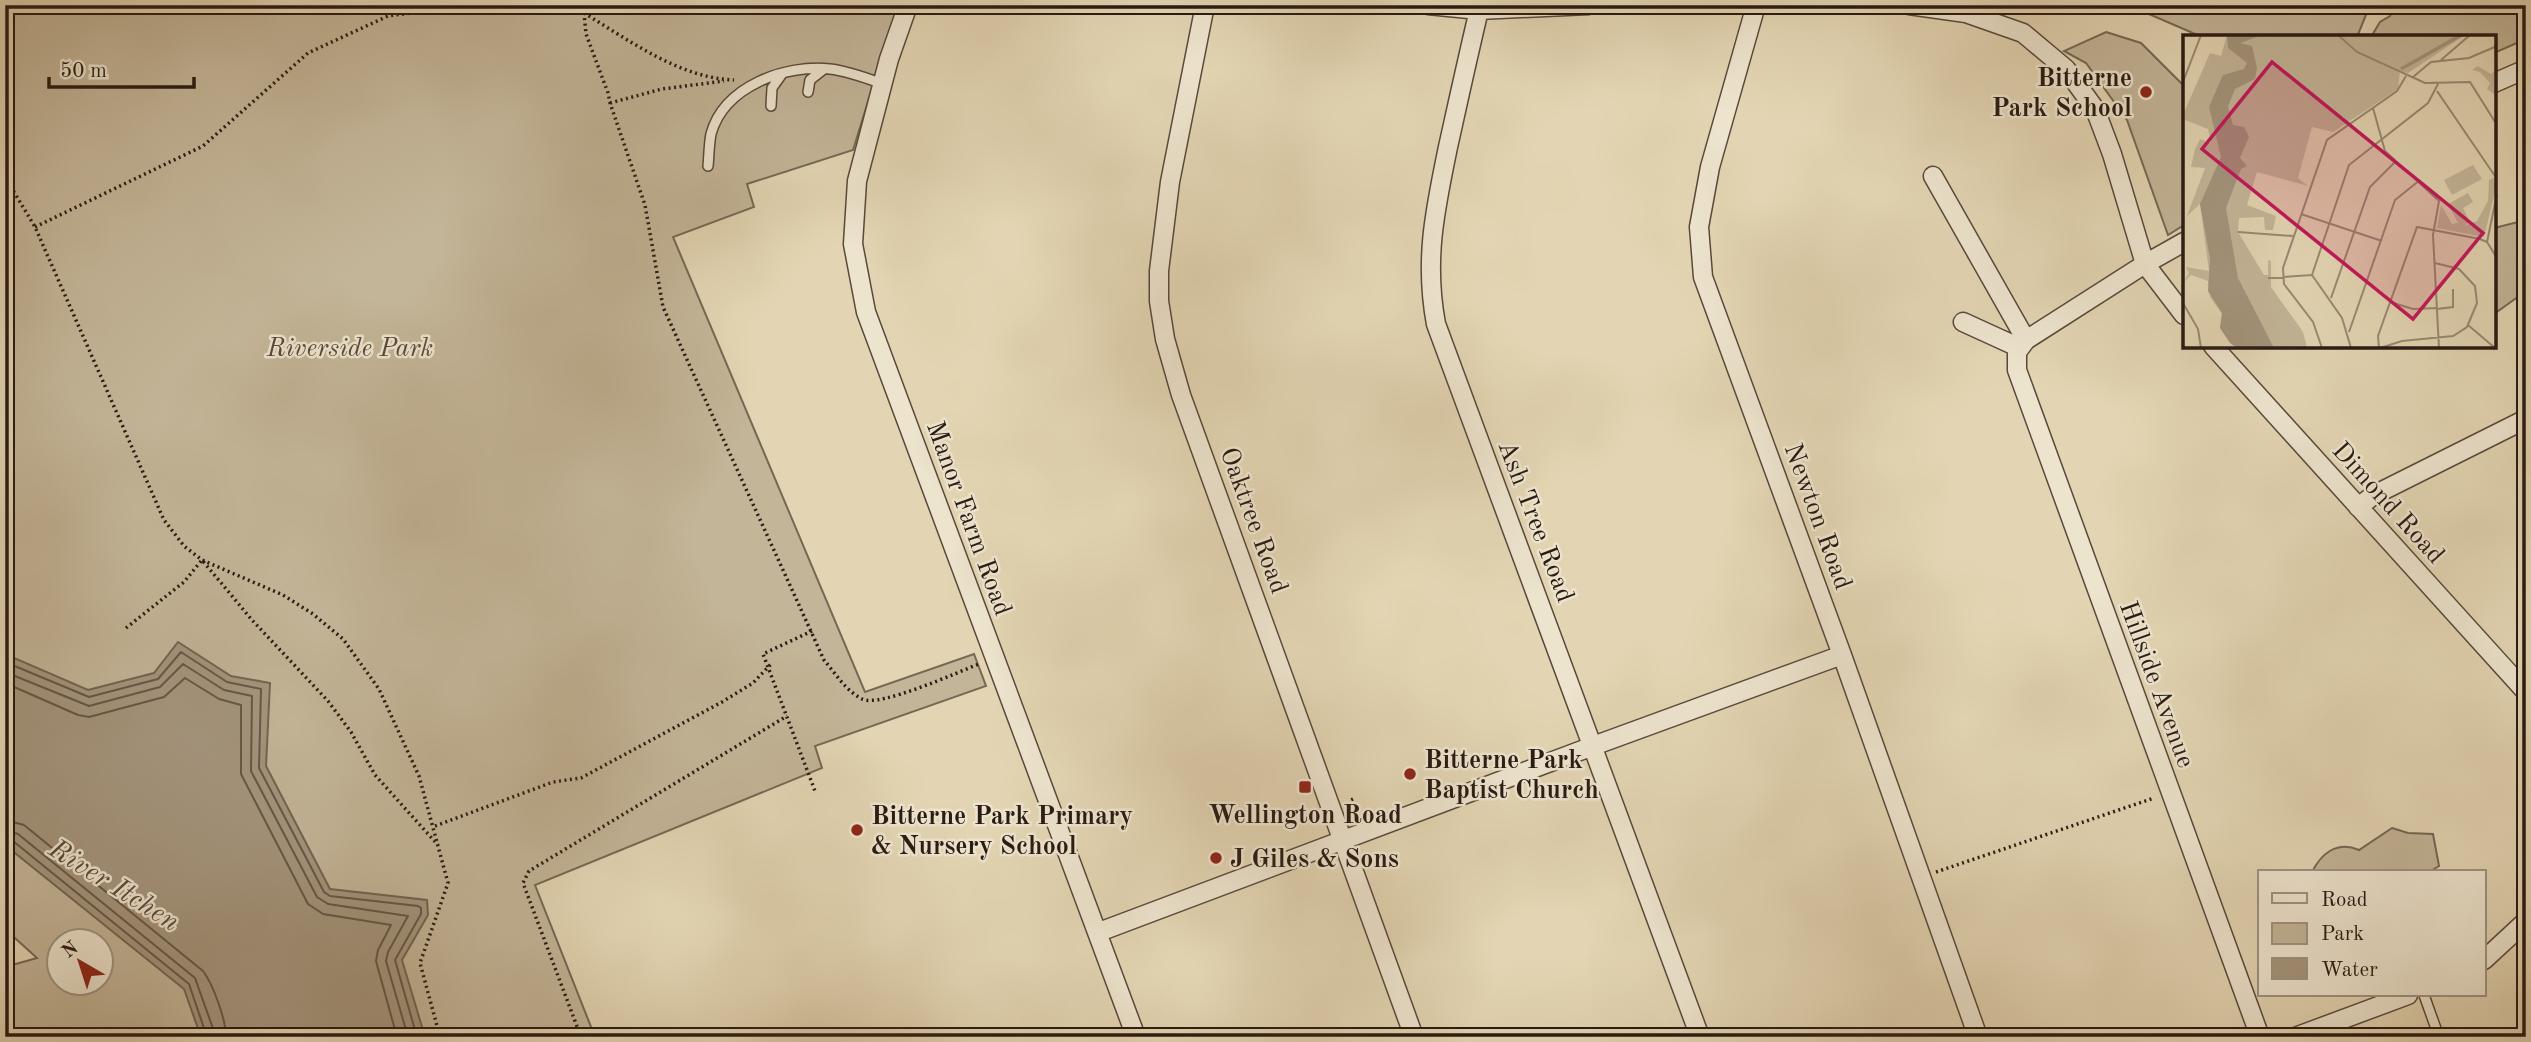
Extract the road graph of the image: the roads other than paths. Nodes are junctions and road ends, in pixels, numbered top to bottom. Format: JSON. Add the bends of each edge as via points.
{"nodes":[{"id":1,"x":908,"y":5,"type":"edge"},
{"id":2,"x":1205,"y":5,"type":"edge"},
{"id":3,"x":1428,"y":5,"type":"edge"},
{"id":4,"x":1589,"y":5,"type":"edge"},
{"id":5,"x":1756,"y":5,"type":"edge"},
{"id":6,"x":1909,"y":5,"type":"edge"},
{"id":7,"x":1479,"y":10,"type":"junction"},
{"id":8,"x":824,"y":69,"type":"junction"},
{"id":9,"x":2526,"y":69,"type":"edge"},
{"id":10,"x":782,"y":74,"type":"junction"},
{"id":11,"x":2496,"y":82,"type":"edge"},
{"id":12,"x":883,"y":84,"type":"junction"},
{"id":13,"x":808,"y":92,"type":"dead end"},
{"id":14,"x":771,"y":106,"type":"dead end"},
{"id":15,"x":708,"y":166,"type":"dead end"},
{"id":16,"x":1933,"y":176,"type":"dead end"},
{"id":17,"x":2183,"y":243,"type":"edge"},
{"id":18,"x":2145,"y":264,"type":"junction"},
{"id":19,"x":2183,"y":312,"type":"edge"},
{"id":20,"x":1963,"y":322,"type":"dead end"},
{"id":21,"x":2023,"y":344,"type":"junction"},
{"id":22,"x":2215,"y":348,"type":"edge"},
{"id":23,"x":2526,"y":419,"type":"edge"},
{"id":24,"x":2358,"y":508,"type":"junction"},
{"id":25,"x":1842,"y":655,"type":"junction"},
{"id":26,"x":2526,"y":692,"type":"edge"},
{"id":27,"x":1593,"y":746,"type":"junction"},
{"id":28,"x":1343,"y":840,"type":"junction"},
{"id":29,"x":2526,"y":921,"type":"edge"},
{"id":30,"x":1099,"y":932,"type":"junction"},
{"id":31,"x":2486,"y":958,"type":"edge"},
{"id":32,"x":2405,"y":996,"type":"edge"},
{"id":33,"x":2424,"y":996,"type":"edge"},
{"id":34,"x":1136,"y":1037,"type":"edge"},
{"id":35,"x":1414,"y":1037,"type":"edge"},
{"id":36,"x":1700,"y":1037,"type":"edge"},
{"id":37,"x":1978,"y":1037,"type":"edge"},
{"id":38,"x":2260,"y":1037,"type":"edge"},
{"id":39,"x":2295,"y":1037,"type":"edge"},
{"id":40,"x":2439,"y":1037,"type":"edge"}],
"edges":[{"from":1,"to":12,"type":"street","name":"Manor Farm Road"},
{"from":2,"to":28,"type":"street","name":"Oaktree Road","via":[[1163,234],[1159,301],[1165,339],[1181,395]]},
{"from":3,"to":7,"type":"street"},
{"from":4,"to":7,"type":"street"},
{"from":5,"to":25,"type":"street","name":"Newton Road","via":[[1710,167],[1699,227],[1703,277]]},
{"from":6,"to":18,"type":"street","via":[[1966,13],[2023,33],[2066,69],[2095,109]]},
{"from":7,"to":27,"type":"street","name":"Ash Tree Road","via":[[1433,218],[1430,293],[1439,334]]},
{"from":8,"to":10,"type":"lane"},
{"from":8,"to":12,"type":"lane"},
{"from":8,"to":13,"type":"lane","via":[[810,80]]},
{"from":9,"to":11,"type":"street"},
{"from":10,"to":14,"type":"lane","via":[[772,88]]},
{"from":10,"to":15,"type":"lane","via":[[749,86],[731,102],[711,134]]},
{"from":12,"to":30,"type":"street","name":"Manor Farm Road","via":[[857,181],[853,244],[866,312]]},
{"from":16,"to":21,"type":"street"},
{"from":17,"to":18,"type":"street"},
{"from":18,"to":19,"type":"street"},
{"from":18,"to":21,"type":"street"},
{"from":20,"to":21,"type":"street"},
{"from":21,"to":38,"type":"street","name":"Hillside Avenue","via":[[2017,352],[2017,370]]},
{"from":22,"to":24,"type":"street","name":"Dimond Road"},
{"from":23,"to":24,"type":"street","via":[[2382,491]]},
{"from":24,"to":26,"type":"street","name":"Dimond Road"},
{"from":25,"to":27,"type":"street"},
{"from":25,"to":37,"type":"street","name":"Newton Road"},
{"from":27,"to":28,"type":"street"},
{"from":27,"to":36,"type":"street","name":"Ash Tree Road"},
{"from":28,"to":30,"type":"street"},
{"from":28,"to":35,"type":"street","name":"Oaktree Road"},
{"from":29,"to":31,"type":"street"},
{"from":30,"to":34,"type":"street","name":"Manor Farm Road"},
{"from":32,"to":39,"type":"street"},
{"from":33,"to":40,"type":"lane"}]}
